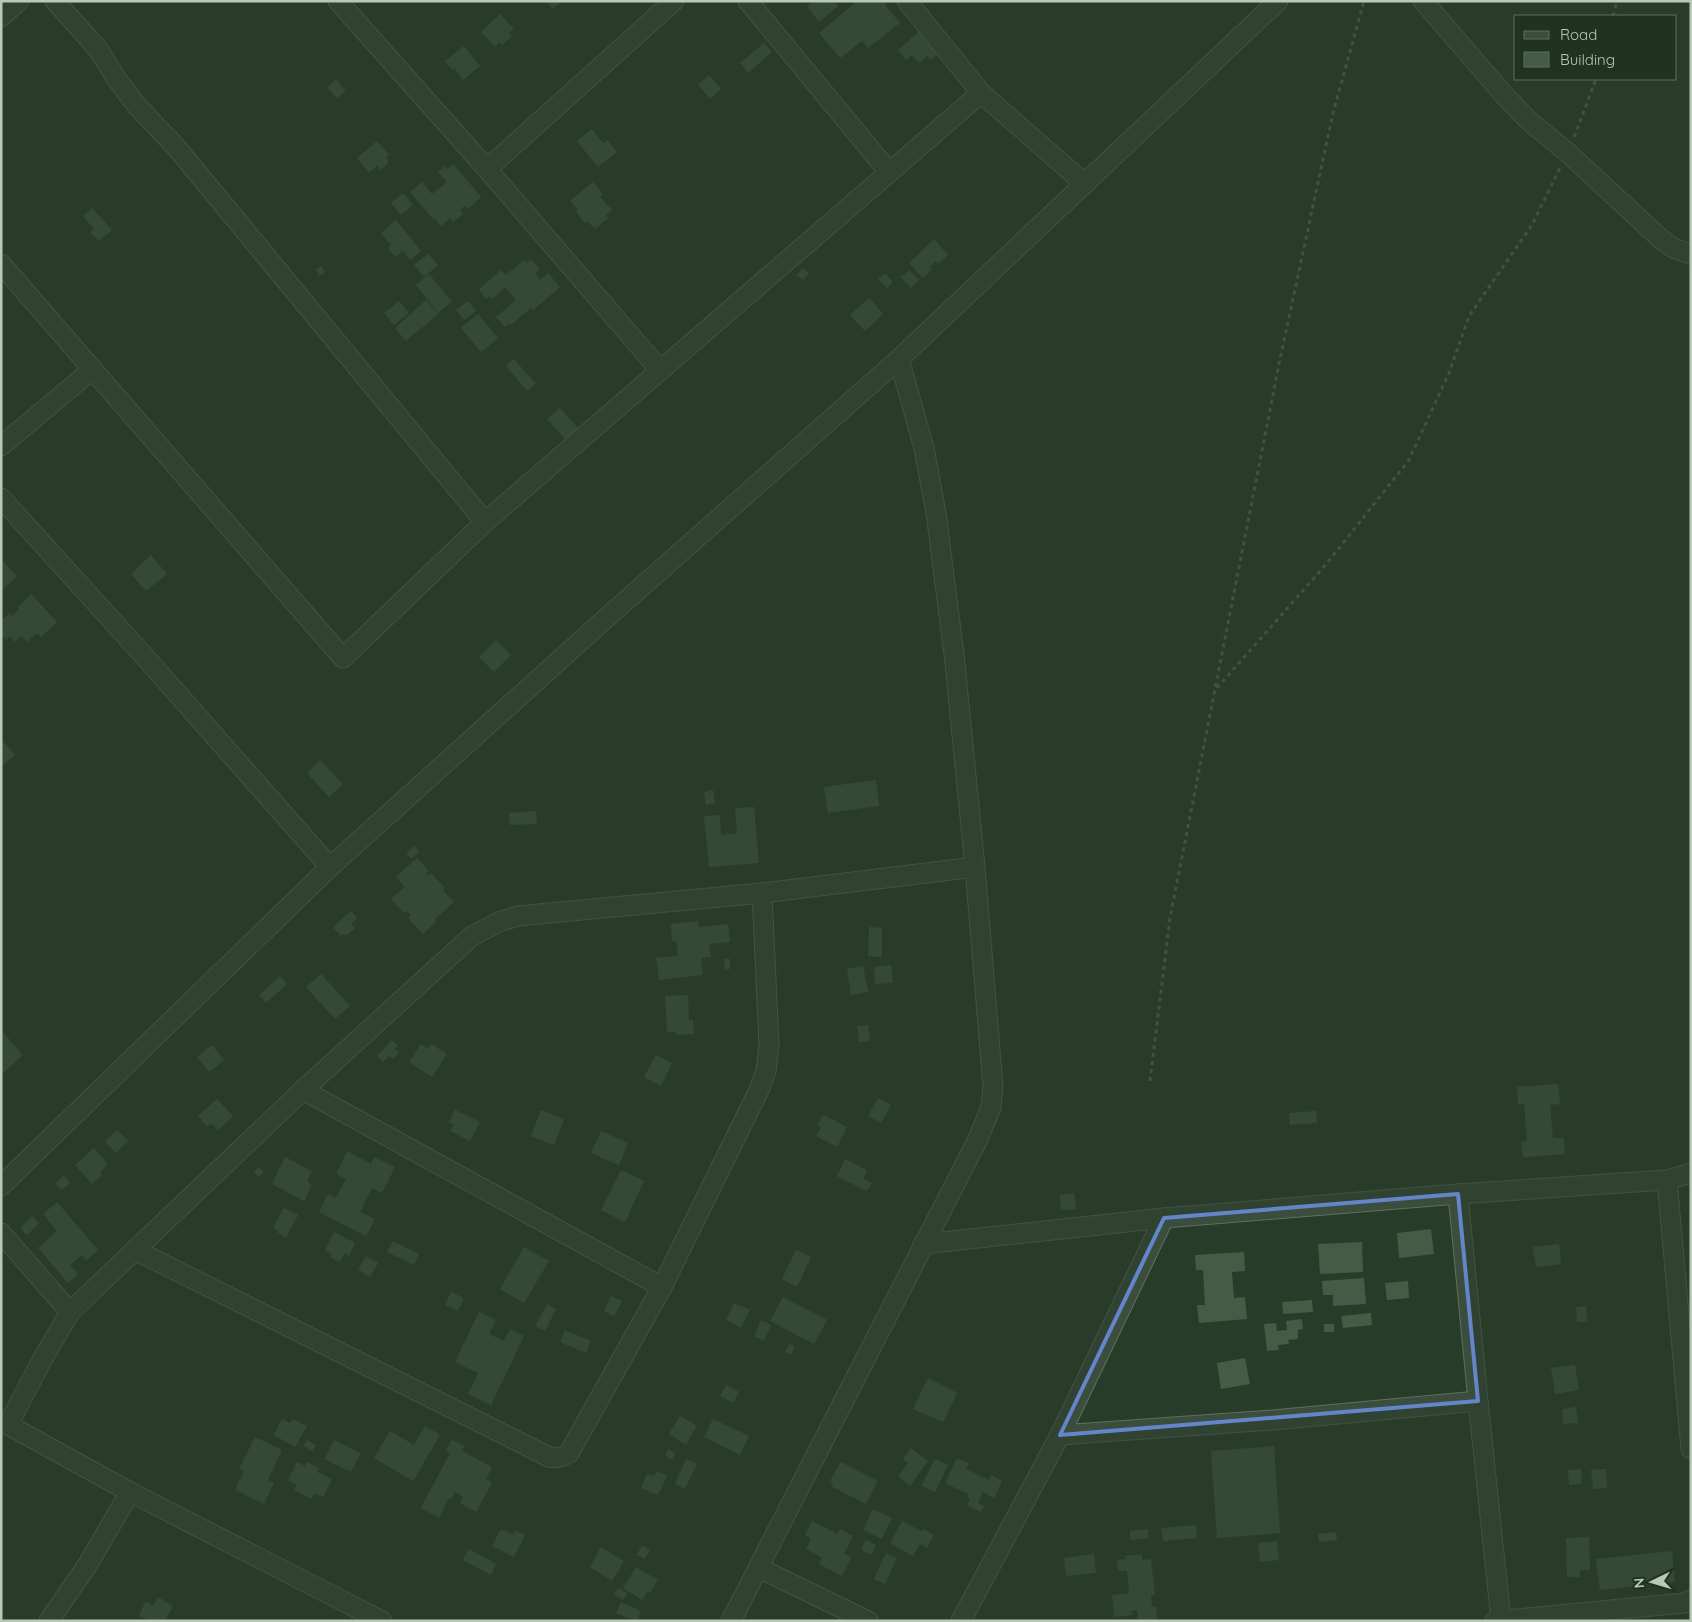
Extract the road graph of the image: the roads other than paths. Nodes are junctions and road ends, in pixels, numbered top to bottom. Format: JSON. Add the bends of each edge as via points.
{"nodes":[{"id":1,"x":18,"y":1,"type":"edge"},
{"id":2,"x":55,"y":1,"type":"edge"},
{"id":3,"x":674,"y":1,"type":"edge"},
{"id":4,"x":748,"y":1,"type":"edge"},
{"id":5,"x":907,"y":1,"type":"edge"},
{"id":6,"x":1278,"y":1,"type":"edge"},
{"id":7,"x":1423,"y":1,"type":"edge"},
{"id":8,"x":346,"y":4,"type":"edge"},
{"id":9,"x":1,"y":17,"type":"edge"},
{"id":10,"x":980,"y":93,"type":"junction"},
{"id":11,"x":487,"y":169,"type":"junction"},
{"id":12,"x":889,"y":172,"type":"junction"},
{"id":13,"x":1084,"y":184,"type":"junction"},
{"id":14,"x":1691,"y":254,"type":"edge"},
{"id":15,"x":1,"y":264,"type":"edge"},
{"id":16,"x":899,"y":359,"type":"junction"},
{"id":17,"x":92,"y":369,"type":"junction"},
{"id":18,"x":660,"y":370,"type":"junction"},
{"id":19,"x":1,"y":446,"type":"edge"},
{"id":20,"x":1,"y":498,"type":"edge"},
{"id":21,"x":485,"y":522,"type":"junction"},
{"id":22,"x":330,"y":867,"type":"junction"},
{"id":23,"x":976,"y":867,"type":"junction"},
{"id":24,"x":762,"y":893,"type":"junction"},
{"id":25,"x":302,"y":1090,"type":"junction"},
{"id":26,"x":1691,"y":1173,"type":"edge"},
{"id":27,"x":1667,"y":1180,"type":"junction"},
{"id":28,"x":1,"y":1186,"type":"edge"},
{"id":29,"x":1458,"y":1194,"type":"junction"},
{"id":30,"x":1164,"y":1218,"type":"junction"},
{"id":31,"x":1,"y":1233,"type":"edge"},
{"id":32,"x":922,"y":1244,"type":"junction"},
{"id":33,"x":134,"y":1250,"type":"junction"},
{"id":34,"x":662,"y":1288,"type":"junction"},
{"id":35,"x":70,"y":1312,"type":"junction"},
{"id":36,"x":1478,"y":1401,"type":"junction"},
{"id":37,"x":4,"y":1423,"type":"edge"},
{"id":38,"x":1060,"y":1436,"type":"junction"},
{"id":39,"x":1691,"y":1449,"type":"edge"},
{"id":40,"x":130,"y":1492,"type":"junction"},
{"id":41,"x":759,"y":1568,"type":"junction"},
{"id":42,"x":1691,"y":1600,"type":"edge"},
{"id":43,"x":1501,"y":1620,"type":"edge"},
{"id":44,"x":50,"y":1621,"type":"edge"},
{"id":45,"x":382,"y":1621,"type":"edge"},
{"id":46,"x":731,"y":1621,"type":"edge"},
{"id":47,"x":868,"y":1621,"type":"edge"},
{"id":48,"x":962,"y":1621,"type":"edge"},
{"id":49,"x":1495,"y":1621,"type":"edge"}],
"edges":[{"from":1,"to":9,"type":"street"},
{"from":2,"to":21,"type":"street","via":[[98,49],[137,106],[176,146]]},
{"from":3,"to":11,"type":"street"},
{"from":4,"to":12,"type":"street"},
{"from":5,"to":10,"type":"street"},
{"from":6,"to":13,"type":"street"},
{"from":7,"to":14,"type":"street","via":[[1528,120],[1662,240]]},
{"from":8,"to":11,"type":"street"},
{"from":10,"to":12,"type":"street"},
{"from":10,"to":13,"type":"street"},
{"from":11,"to":18,"type":"street"},
{"from":12,"to":18,"type":"street"},
{"from":13,"to":16,"type":"street"},
{"from":15,"to":17,"type":"street"},
{"from":16,"to":22,"type":"street"},
{"from":16,"to":23,"type":"street","via":[[924,448],[936,513]]},
{"from":17,"to":19,"type":"street"},
{"from":17,"to":21,"type":"street","via":[[343,658]]},
{"from":18,"to":21,"type":"street"},
{"from":20,"to":22,"type":"street"},
{"from":22,"to":28,"type":"street"},
{"from":23,"to":24,"type":"street"},
{"from":23,"to":32,"type":"street","via":[[992,1107]]},
{"from":24,"to":25,"type":"street","via":[[518,916],[501,921],[472,936]]},
{"from":24,"to":34,"type":"street","via":[[769,1045],[766,1071]]},
{"from":25,"to":33,"type":"street"},
{"from":25,"to":34,"type":"street"},
{"from":26,"to":27,"type":"street"},
{"from":27,"to":29,"type":"street"},
{"from":27,"to":39,"type":"street"},
{"from":29,"to":30,"type":"street"},
{"from":29,"to":36,"type":"street"},
{"from":30,"to":32,"type":"street"},
{"from":30,"to":38,"type":"street"},
{"from":31,"to":35,"type":"street"},
{"from":32,"to":41,"type":"street"},
{"from":33,"to":34,"type":"street","via":[[554,1458],[569,1453]]},
{"from":33,"to":35,"type":"street"},
{"from":35,"to":37,"type":"street"},
{"from":36,"to":38,"type":"street"},
{"from":36,"to":43,"type":"street"},
{"from":37,"to":40,"type":"street"},
{"from":38,"to":48,"type":"street"},
{"from":40,"to":44,"type":"street"},
{"from":40,"to":45,"type":"street"},
{"from":41,"to":46,"type":"street"},
{"from":41,"to":47,"type":"street"},
{"from":42,"to":43,"type":"street"},
{"from":43,"to":49,"type":"street"}]}
